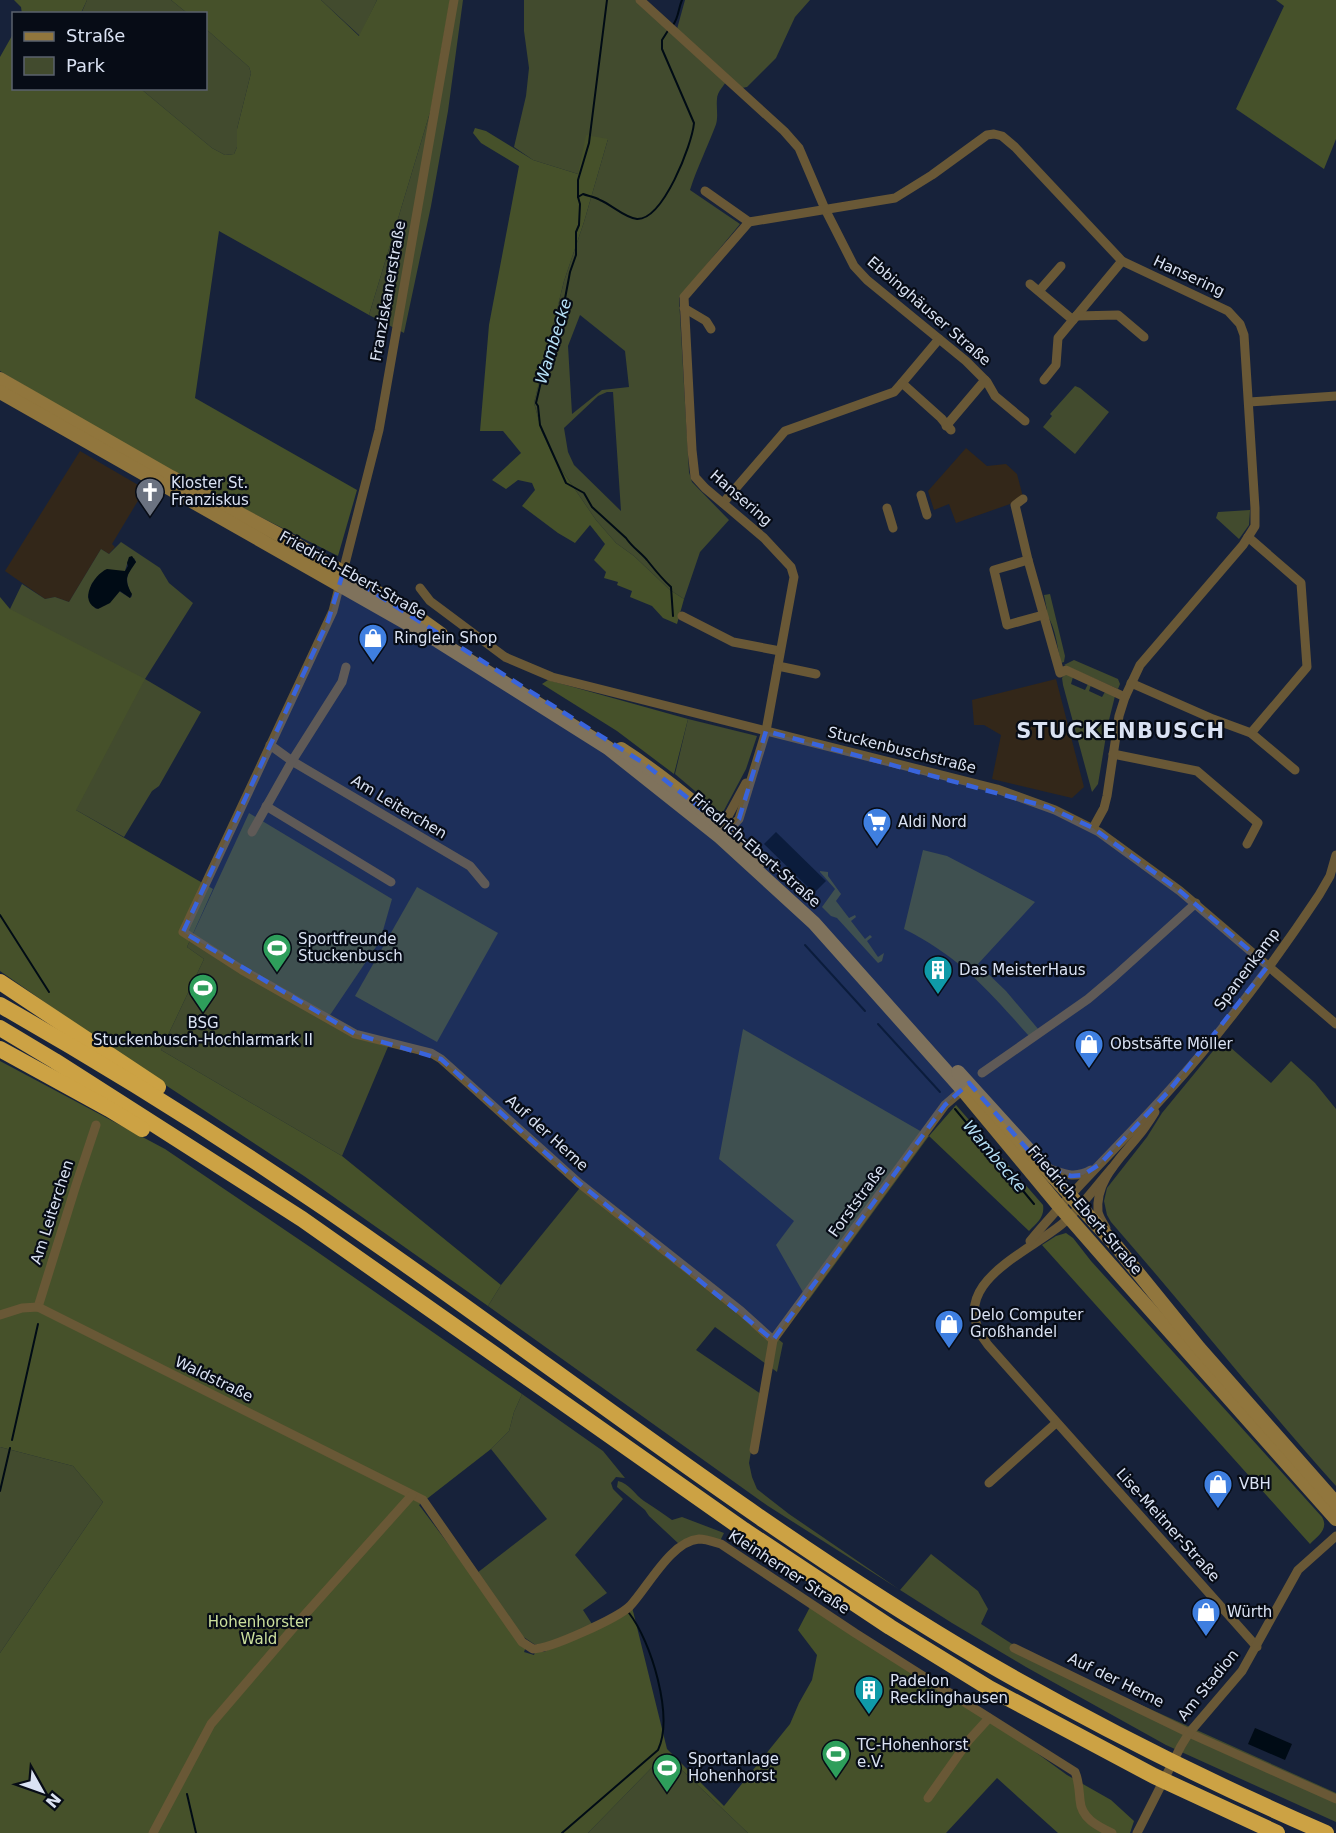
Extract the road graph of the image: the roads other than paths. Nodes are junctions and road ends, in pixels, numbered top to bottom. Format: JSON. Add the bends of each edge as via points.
{"nodes":[{"id":1,"x":454,"y":0,"type":"edge"},
{"id":2,"x":640,"y":0,"type":"edge"},
{"id":3,"x":705,"y":191,"type":"dead end"},
{"id":4,"x":825,"y":209,"type":"junction"},
{"id":5,"x":749,"y":222,"type":"junction"},
{"id":6,"x":1122,"y":261,"type":"junction"},
{"id":7,"x":1061,"y":266,"type":"dead end"},
{"id":8,"x":1030,"y":284,"type":"dead end"},
{"id":9,"x":1039,"y":291,"type":"junction"},
{"id":10,"x":684,"y":308,"type":"junction"},
{"id":11,"x":1074,"y":318,"type":"junction"},
{"id":12,"x":711,"y":329,"type":"dead end"},
{"id":13,"x":1143,"y":337,"type":"dead end"},
{"id":14,"x":939,"y":339,"type":"junction"},
{"id":15,"x":0,"y":379,"type":"edge"},
{"id":16,"x":985,"y":380,"type":"junction"},
{"id":17,"x":1044,"y":381,"type":"dead end"},
{"id":18,"x":902,"y":383,"type":"junction"},
{"id":19,"x":0,"y":392,"type":"edge"},
{"id":20,"x":1336,"y":396,"type":"edge"},
{"id":21,"x":1249,"y":402,"type":"junction"},
{"id":22,"x":1025,"y":421,"type":"dead end"},
{"id":23,"x":921,"y":495,"type":"dead end"},
{"id":24,"x":1023,"y":499,"type":"dead end"},
{"id":25,"x":723,"y":503,"type":"junction"},
{"id":26,"x":887,"y":508,"type":"dead end"},
{"id":27,"x":927,"y":515,"type":"dead end"},
{"id":28,"x":893,"y":528,"type":"dead end"},
{"id":29,"x":1248,"y":537,"type":"junction"},
{"id":30,"x":1028,"y":560,"type":"junction"},
{"id":31,"x":342,"y":579,"type":"junction"},
{"id":32,"x":420,"y":588,"type":"dead end"},
{"id":33,"x":1043,"y":615,"type":"junction"},
{"id":34,"x":682,"y":616,"type":"dead end"},
{"id":35,"x":780,"y":651,"type":"junction"},
{"id":36,"x":778,"y":666,"type":"junction"},
{"id":37,"x":346,"y":667,"type":"dead end"},
{"id":38,"x":816,"y":674,"type":"dead end"},
{"id":39,"x":1131,"y":683,"type":"junction"},
{"id":40,"x":1125,"y":697,"type":"junction"},
{"id":41,"x":766,"y":731,"type":"junction"},
{"id":42,"x":1251,"y":733,"type":"junction"},
{"id":43,"x":270,"y":745,"type":"junction"},
{"id":44,"x":1113,"y":754,"type":"junction"},
{"id":45,"x":292,"y":761,"type":"junction"},
{"id":46,"x":1295,"y":770,"type":"dead end"},
{"id":47,"x":266,"y":806,"type":"junction"},
{"id":48,"x":1093,"y":828,"type":"junction"},
{"id":49,"x":723,"y":831,"type":"junction"},
{"id":50,"x":252,"y":832,"type":"dead end"},
{"id":51,"x":1247,"y":844,"type":"dead end"},
{"id":52,"x":1336,"y":855,"type":"edge"},
{"id":53,"x":391,"y":882,"type":"dead end"},
{"id":54,"x":485,"y":884,"type":"dead end"},
{"id":55,"x":1196,"y":903,"type":"junction"},
{"id":56,"x":1268,"y":966,"type":"junction"},
{"id":57,"x":0,"y":982,"type":"edge"},
{"id":58,"x":0,"y":1005,"type":"edge"},
{"id":59,"x":1336,"y":1024,"type":"edge"},
{"id":60,"x":0,"y":1028,"type":"edge"},
{"id":61,"x":0,"y":1050,"type":"edge"},
{"id":62,"x":982,"y":1073,"type":"dead end"},
{"id":63,"x":966,"y":1086,"type":"junction"},
{"id":64,"x":1168,"y":1092,"type":"junction"},
{"id":65,"x":96,"y":1125,"type":"dead end"},
{"id":66,"x":204,"y":1127,"type":"junction"},
{"id":67,"x":1100,"y":1164,"type":"junction"},
{"id":68,"x":1042,"y":1166,"type":"junction"},
{"id":69,"x":1112,"y":1168,"type":"junction"},
{"id":70,"x":239,"y":1178,"type":"junction"},
{"id":71,"x":1075,"y":1200,"type":"junction"},
{"id":72,"x":1064,"y":1212,"type":"junction"},
{"id":73,"x":1117,"y":1247,"type":"junction"},
{"id":74,"x":1023,"y":1249,"type":"junction"},
{"id":75,"x":38,"y":1307,"type":"junction"},
{"id":76,"x":0,"y":1315,"type":"edge"},
{"id":77,"x":773,"y":1340,"type":"junction"},
{"id":78,"x":1056,"y":1423,"type":"junction"},
{"id":79,"x":754,"y":1450,"type":"dead end"},
{"id":80,"x":988,"y":1483,"type":"dead end"},
{"id":81,"x":412,"y":1495,"type":"junction"},
{"id":82,"x":1336,"y":1503,"type":"edge"},
{"id":83,"x":1336,"y":1519,"type":"edge"},
{"id":84,"x":1336,"y":1536,"type":"edge"},
{"id":85,"x":1257,"y":1647,"type":"junction"},
{"id":86,"x":1014,"y":1648,"type":"dead end"},
{"id":87,"x":989,"y":1718,"type":"junction"},
{"id":88,"x":1189,"y":1733,"type":"junction"},
{"id":89,"x":928,"y":1798,"type":"dead end"},
{"id":90,"x":1336,"y":1799,"type":"edge"},
{"id":91,"x":153,"y":1833,"type":"edge"},
{"id":92,"x":1112,"y":1833,"type":"edge"},
{"id":93,"x":1137,"y":1833,"type":"edge"},
{"id":94,"x":1277,"y":1833,"type":"edge"},
{"id":95,"x":1326,"y":1833,"type":"edge"}],
"edges":[{"from":1,"to":31,"type":"street","name":"Franziskanerstraße","via":[[383,412]]},
{"from":2,"to":4,"type":"street","name":"Ebbinghäuser Straße","via":[[799,148]]},
{"from":3,"to":5,"type":"street"},
{"from":4,"to":5,"type":"street","name":"Hansering"},
{"from":4,"to":6,"type":"street","name":"Hansering","via":[[895,198],[977,140],[994,134],[1015,147]]},
{"from":4,"to":14,"type":"street","name":"Ebbinghäuser Straße","via":[[854,266]]},
{"from":5,"to":10,"type":"street","name":"Hansering","via":[[684,297]]},
{"from":6,"to":11,"type":"street"},
{"from":6,"to":21,"type":"street","name":"Hansering","via":[[1234,316],[1244,335]]},
{"from":7,"to":9,"type":"street"},
{"from":8,"to":9,"type":"street"},
{"from":9,"to":11,"type":"street"},
{"from":10,"to":12,"type":"street","via":[[706,321]]},
{"from":10,"to":25,"type":"street","name":"Hansering","via":[[693,471],[700,483]]},
{"from":11,"to":13,"type":"street","via":[[1118,315]]},
{"from":11,"to":17,"type":"street","via":[[1058,338],[1056,366]]},
{"from":14,"to":16,"type":"street","name":"Ebbinghäuser Straße"},
{"from":14,"to":18,"type":"street"},
{"from":15,"to":31,"type":"main road","name":"Friedrich-Ebert-Straße","via":[[285,538]]},
{"from":16,"to":18,"type":"street","via":[[948,428]]},
{"from":16,"to":22,"type":"street","name":"Ebbinghäuser Straße","via":[[995,396]]},
{"from":18,"to":25,"type":"street","via":[[894,392],[785,431]]},
{"from":19,"to":31,"type":"main road","name":"Friedrich-Ebert-Straße"},
{"from":20,"to":21,"type":"street"},
{"from":21,"to":29,"type":"street","name":"Hansering","via":[[1255,526]]},
{"from":23,"to":27,"type":"street"},
{"from":24,"to":30,"type":"street","via":[[1015,506]]},
{"from":25,"to":35,"type":"street","name":"Hansering","via":[[791,567],[793,588]]},
{"from":26,"to":28,"type":"street"},
{"from":29,"to":39,"type":"street","name":"Hansering","via":[[1140,665]]},
{"from":29,"to":42,"type":"street","via":[[1301,583],[1307,667]]},
{"from":30,"to":33,"type":"street"},
{"from":30,"to":33,"type":"street","via":[[994,570],[1008,625]]},
{"from":31,"to":43,"type":"street","via":[[333,611]]},
{"from":31,"to":49,"type":"main road","name":"Friedrich-Ebert-Straße","via":[[409,611],[497,672],[645,764]]},
{"from":32,"to":41,"type":"street","name":"Stuckenbuschstraße","via":[[448,615],[525,667]]},
{"from":33,"to":40,"type":"street","via":[[1060,673],[1066,670]]},
{"from":34,"to":35,"type":"street","via":[[733,642]]},
{"from":35,"to":36,"type":"street","name":"Hansering"},
{"from":36,"to":38,"type":"street"},
{"from":36,"to":41,"type":"street","name":"Hansering"},
{"from":37,"to":45,"type":"street","via":[[342,682]]},
{"from":39,"to":40,"type":"street","name":"Hansering"},
{"from":39,"to":42,"type":"street"},
{"from":40,"to":44,"type":"street","name":"Hansering"},
{"from":41,"to":48,"type":"street","name":"Stuckenbuschstraße","via":[[997,789]]},
{"from":41,"to":49,"type":"street","name":"Hansering","via":[[752,772]]},
{"from":42,"to":46,"type":"street"},
{"from":43,"to":45,"type":"street","name":"Am Leiterchen"},
{"from":43,"to":77,"type":"street","name":"Auf der Herne","via":[[183,932],[355,1034],[441,1059],[579,1183]]},
{"from":44,"to":48,"type":"street","name":"Hansering","via":[[1107,796]]},
{"from":44,"to":51,"type":"street","via":[[1197,771],[1258,823]]},
{"from":45,"to":47,"type":"street"},
{"from":45,"to":54,"type":"street","name":"Am Leiterchen","via":[[470,866]]},
{"from":47,"to":50,"type":"street"},
{"from":47,"to":53,"type":"street"},
{"from":48,"to":55,"type":"street","name":"Stuckenbuschstraße"},
{"from":49,"to":63,"type":"main road","name":"Friedrich-Ebert-Straße"},
{"from":52,"to":56,"type":"street","name":"Spanenkamp","via":[[1319,896]]},
{"from":55,"to":56,"type":"street","name":"Stuckenbuschstraße"},
{"from":55,"to":62,"type":"street","via":[[1088,999]]},
{"from":56,"to":59,"type":"street","name":"Stuckenbuschstraße"},
{"from":56,"to":64,"type":"street","name":"Spanenkamp"},
{"from":57,"to":66,"type":"highway","via":[[188,1108]]},
{"from":58,"to":66,"type":"highway"},
{"from":60,"to":70,"type":"highway"},
{"from":61,"to":70,"type":"highway","via":[[187,1157]]},
{"from":63,"to":68,"type":"main road","name":"Friedrich-Ebert-Straße"},
{"from":63,"to":72,"type":"main road","name":"Friedrich-Ebert-Straße"},
{"from":63,"to":77,"type":"street","name":"Forststraße","via":[[945,1105]]},
{"from":64,"to":67,"type":"street","name":"Spanenkamp"},
{"from":64,"to":69,"type":"street","name":"Spanenkamp"},
{"from":65,"to":75,"type":"street","name":"Am Leiterchen"},
{"from":66,"to":95,"type":"highway","via":[[866,1587],[1080,1715]]},
{"from":67,"to":68,"type":"street","name":"Spanenkamp","via":[[1083,1175],[1071,1176]]},
{"from":67,"to":71,"type":"street","name":"Spanenkamp"},
{"from":68,"to":71,"type":"main road","name":"Friedrich-Ebert-Straße"},
{"from":69,"to":71,"type":"street","name":"Spanenkamp"},
{"from":69,"to":73,"type":"street","name":"Spanenkamp","via":[[1102,1184],[1098,1214]]},
{"from":70,"to":94,"type":"highway","via":[[872,1615],[989,1688],[1171,1785]]},
{"from":71,"to":72,"type":"street","name":"Lise-Meitner-Straße"},
{"from":71,"to":72,"type":"street","name":"Spanenkamp"},
{"from":71,"to":73,"type":"main road","name":"Friedrich-Ebert-Straße"},
{"from":72,"to":74,"type":"street","name":"Lise-Meitner-Straße"},
{"from":72,"to":74,"type":"street","name":"Lise-Meitner-Straße","via":[[1062,1224]]},
{"from":72,"to":83,"type":"main road","name":"Friedrich-Ebert-Straße"},
{"from":73,"to":82,"type":"main road","name":"Friedrich-Ebert-Straße","via":[[1194,1342]]},
{"from":74,"to":78,"type":"street","name":"Lise-Meitner-Straße","via":[[986,1281],[979,1290],[973,1313],[979,1335]]},
{"from":75,"to":76,"type":"street"},
{"from":75,"to":81,"type":"street","name":"Waldstraße"},
{"from":77,"to":79,"type":"street"},
{"from":78,"to":80,"type":"street"},
{"from":78,"to":85,"type":"street","name":"Lise-Meitner-Straße"},
{"from":81,"to":87,"type":"street","name":"Kleinherner Straße","via":[[423,1500],[522,1642],[533,1649],[548,1647],[628,1608],[679,1547],[693,1540],[705,1540],[721,1544]]},
{"from":81,"to":91,"type":"street","via":[[211,1724]]},
{"from":84,"to":85,"type":"street","name":"Am Stadion","via":[[1298,1570]]},
{"from":85,"to":88,"type":"street","name":"Am Stadion","via":[[1242,1671]]},
{"from":86,"to":88,"type":"street","name":"Auf der Herne"},
{"from":87,"to":89,"type":"street"},
{"from":87,"to":92,"type":"street","name":"Kleinherner Straße","via":[[1074,1772],[1083,1813]]},
{"from":88,"to":90,"type":"street","name":"Auf der Herne"},
{"from":88,"to":93,"type":"street","name":"Am Stadion"}]}
